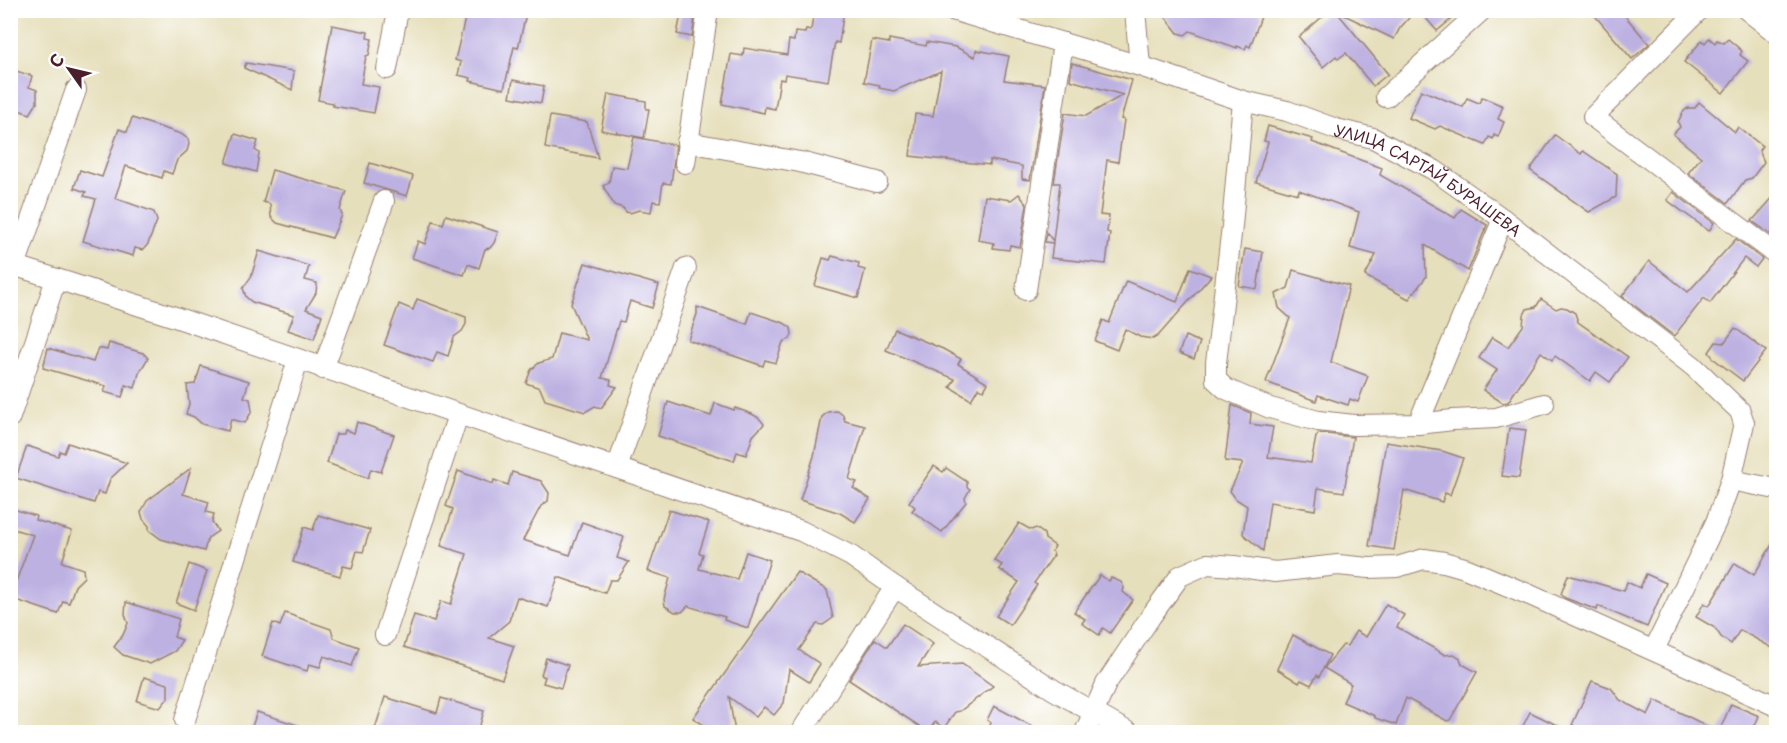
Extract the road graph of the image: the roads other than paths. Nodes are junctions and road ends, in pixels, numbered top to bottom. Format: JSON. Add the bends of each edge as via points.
{"nodes":[{"id":1,"x":398,"y":10,"type":"edge"},
{"id":2,"x":708,"y":10,"type":"edge"},
{"id":3,"x":952,"y":10,"type":"edge"},
{"id":4,"x":1135,"y":10,"type":"edge"},
{"id":5,"x":1482,"y":10,"type":"edge"},
{"id":6,"x":1699,"y":10,"type":"edge"},
{"id":7,"x":1747,"y":10,"type":"edge"},
{"id":8,"x":1776,"y":33,"type":"edge"},
{"id":9,"x":1062,"y":43,"type":"junction"},
{"id":10,"x":1140,"y":66,"type":"junction"},
{"id":11,"x":387,"y":69,"type":"dead end"},
{"id":12,"x":76,"y":90,"type":"dead end"},
{"id":13,"x":1386,"y":97,"type":"dead end"},
{"id":14,"x":1243,"y":100,"type":"junction"},
{"id":15,"x":687,"y":142,"type":"junction"},
{"id":16,"x":685,"y":163,"type":"dead end"},
{"id":17,"x":877,"y":182,"type":"dead end"},
{"id":18,"x":384,"y":201,"type":"dead end"},
{"id":19,"x":1503,"y":219,"type":"junction"},
{"id":20,"x":1776,"y":255,"type":"edge"},
{"id":21,"x":13,"y":265,"type":"edge"},
{"id":22,"x":686,"y":268,"type":"dead end"},
{"id":23,"x":56,"y":279,"type":"junction"},
{"id":24,"x":1026,"y":290,"type":"dead end"},
{"id":25,"x":298,"y":360,"type":"junction"},
{"id":26,"x":323,"y":369,"type":"junction"},
{"id":27,"x":1544,"y":404,"type":"dead end"},
{"id":28,"x":458,"y":415,"type":"junction"},
{"id":29,"x":10,"y":417,"type":"edge"},
{"id":30,"x":1418,"y":424,"type":"junction"},
{"id":31,"x":617,"y":468,"type":"junction"},
{"id":32,"x":1731,"y":480,"type":"junction"},
{"id":33,"x":1776,"y":489,"type":"edge"},
{"id":34,"x":895,"y":587,"type":"junction"},
{"id":35,"x":385,"y":635,"type":"dead end"},
{"id":36,"x":1654,"y":650,"type":"junction"},
{"id":37,"x":1776,"y":706,"type":"edge"},
{"id":38,"x":1094,"y":713,"type":"junction"},
{"id":39,"x":185,"y":720,"type":"dead end"},
{"id":40,"x":801,"y":732,"type":"edge"},
{"id":41,"x":1085,"y":732,"type":"edge"},
{"id":42,"x":1128,"y":732,"type":"edge"}],
"edges":[{"from":1,"to":11,"type":"street"},
{"from":2,"to":15,"type":"street"},
{"from":3,"to":9,"type":"street","name":"УЛИЦА САРТАЙ БУРАШЕВА"},
{"from":4,"to":10,"type":"street"},
{"from":5,"to":13,"type":"street"},
{"from":6,"to":20,"type":"street","via":[[1593,117]]},
{"from":7,"to":8,"type":"street"},
{"from":9,"to":10,"type":"street","name":"УЛИЦА САРТАЙ БУРАШЕВА"},
{"from":9,"to":24,"type":"street"},
{"from":10,"to":14,"type":"street","name":"УЛИЦА САРТАЙ БУРАШЕВА"},
{"from":12,"to":21,"type":"street"},
{"from":14,"to":19,"type":"street","name":"УЛИЦА САРТАЙ БУРАШЕВА","via":[[1373,138],[1434,170]]},
{"from":14,"to":30,"type":"street","via":[[1216,380],[1226,389],[1270,408],[1318,421]]},
{"from":15,"to":16,"type":"street"},
{"from":15,"to":17,"type":"street","via":[[800,162]]},
{"from":18,"to":26,"type":"street"},
{"from":19,"to":30,"type":"street"},
{"from":19,"to":32,"type":"street","name":"УЛИЦА САРТАЙ БУРАШЕВА","via":[[1693,366],[1740,411],[1744,423]]},
{"from":21,"to":23,"type":"street"},
{"from":22,"to":31,"type":"street"},
{"from":23,"to":25,"type":"street"},
{"from":23,"to":29,"type":"street"},
{"from":25,"to":26,"type":"street"},
{"from":25,"to":39,"type":"street"},
{"from":26,"to":28,"type":"street"},
{"from":27,"to":30,"type":"street","via":[[1496,418]]},
{"from":28,"to":31,"type":"street"},
{"from":28,"to":35,"type":"street"},
{"from":31,"to":34,"type":"street","via":[[801,531],[851,556]]},
{"from":32,"to":33,"type":"street"},
{"from":32,"to":36,"type":"street","name":"УЛИЦА САРТАЙ БУРАШЕВА","via":[[1716,522]]},
{"from":34,"to":38,"type":"street"},
{"from":34,"to":40,"type":"street"},
{"from":36,"to":37,"type":"street"},
{"from":36,"to":38,"type":"street","via":[[1444,562],[1424,559],[1397,567],[1338,565],[1275,572],[1207,564],[1180,576],[1106,684]]},
{"from":38,"to":41,"type":"street"},
{"from":38,"to":42,"type":"street"}]}
